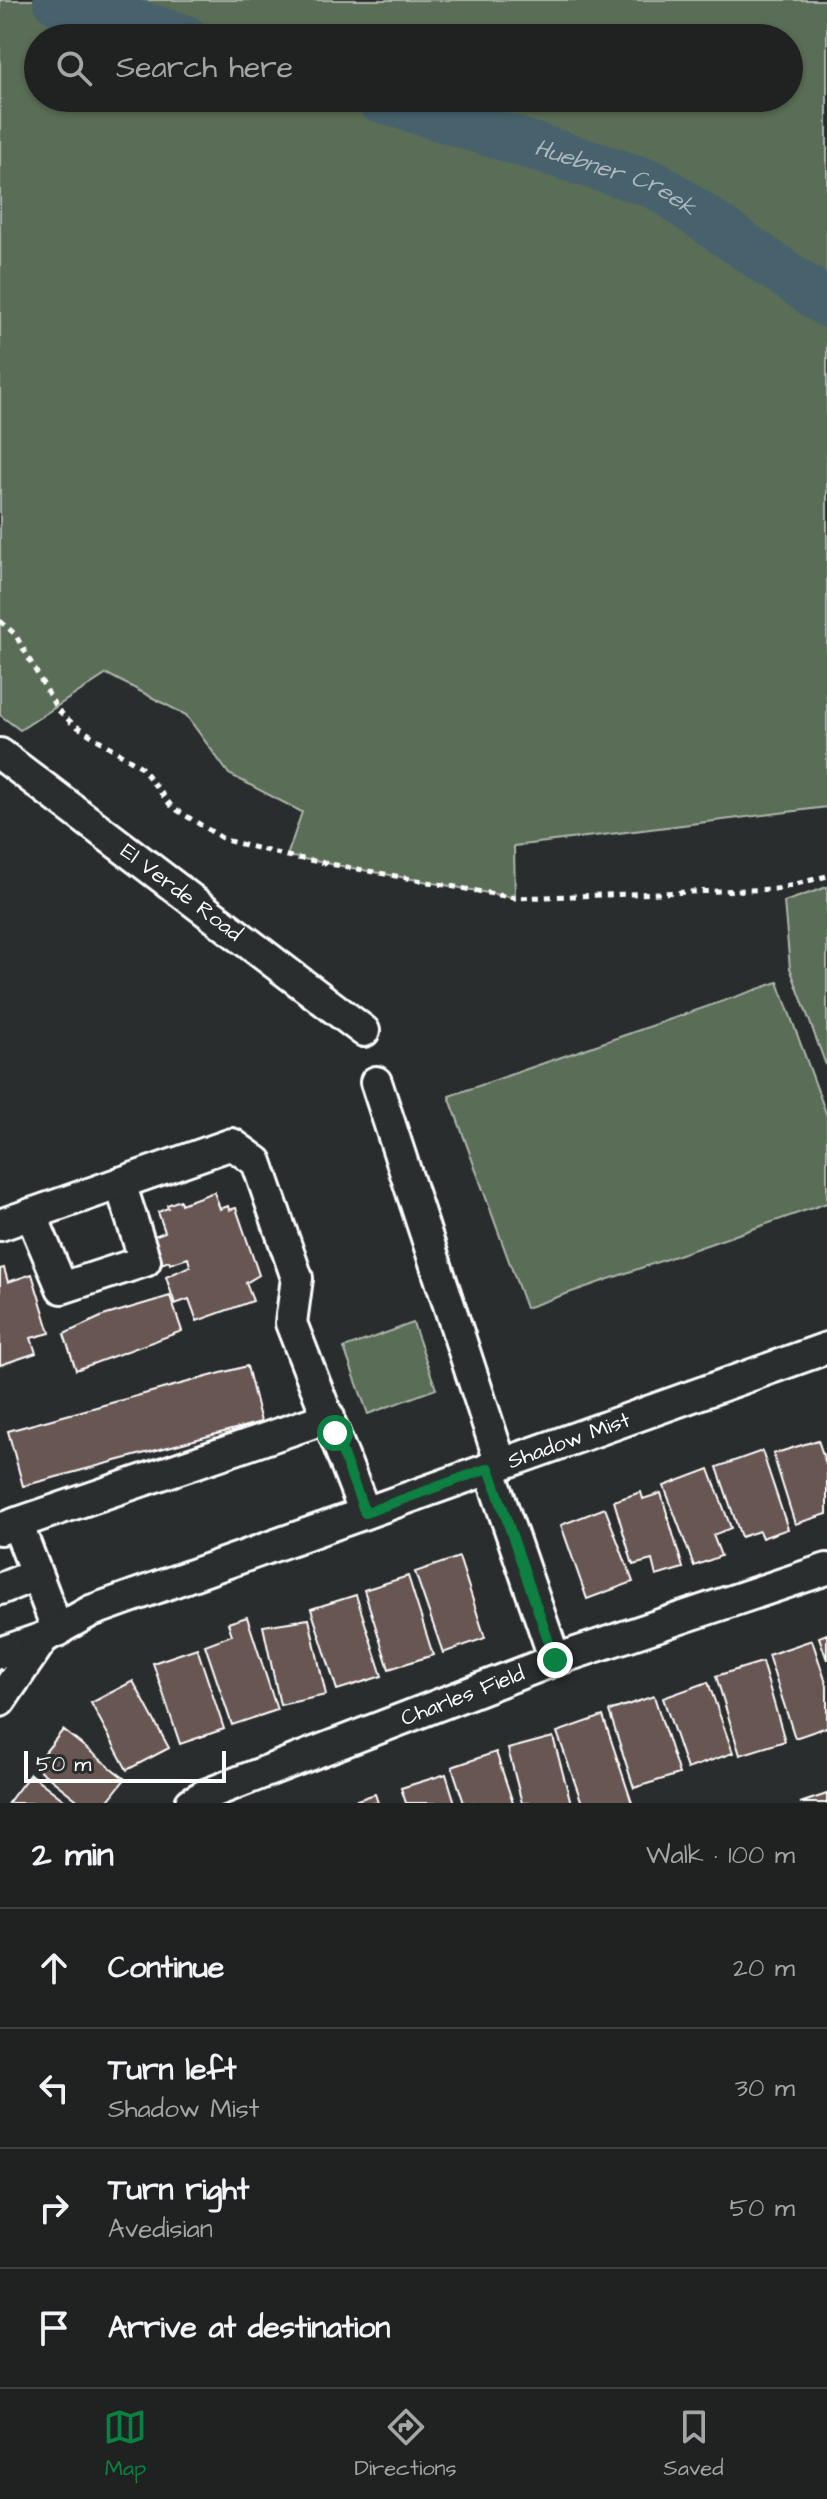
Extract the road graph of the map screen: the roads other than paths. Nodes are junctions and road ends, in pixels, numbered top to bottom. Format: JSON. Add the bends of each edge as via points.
{"nodes":[{"id":1,"x":0,"y":754,"type":"edge"},
{"id":2,"x":364,"y":1031,"type":"dead end"},
{"id":3,"x":376,"y":1082,"type":"dead end"},
{"id":4,"x":120,"y":1183,"type":"junction"},
{"id":5,"x":31,"y":1214,"type":"junction"},
{"id":6,"x":0,"y":1225,"type":"edge"},
{"id":7,"x":827,"y":1348,"type":"edge"},
{"id":8,"x":332,"y":1425,"type":"junction"},
{"id":9,"x":495,"y":1466,"type":"junction"},
{"id":10,"x":365,"y":1513,"type":"junction"},
{"id":11,"x":8,"y":1526,"type":"edge"},
{"id":12,"x":827,"y":1569,"type":"edge"},
{"id":13,"x":35,"y":1575,"type":"junction"},
{"id":14,"x":0,"y":1589,"type":"edge"},
{"id":15,"x":51,"y":1634,"type":"junction"},
{"id":16,"x":0,"y":1653,"type":"edge"},
{"id":17,"x":555,"y":1660,"type":"junction"},
{"id":18,"x":0,"y":1701,"type":"edge"},
{"id":19,"x":191,"y":1803,"type":"edge"}],
"edges":[{"from":1,"to":2,"type":"street","name":"El Verde Road"},
{"from":3,"to":9,"type":"street"},
{"from":4,"to":5,"type":"street"},
{"from":4,"to":5,"type":"street","via":[[145,1261],[62,1288]]},
{"from":4,"to":8,"type":"street","via":[[232,1144],[257,1162],[297,1278],[291,1323]]},
{"from":5,"to":6,"type":"street"},
{"from":7,"to":9,"type":"street","name":"Shadow Mist"},
{"from":8,"to":10,"type":"street"},
{"from":8,"to":11,"type":"street"},
{"from":9,"to":10,"type":"street","name":"Shadow Mist"},
{"from":9,"to":17,"type":"street"},
{"from":10,"to":15,"type":"street","name":"Shadow Mist","via":[[91,1611]]},
{"from":11,"to":13,"type":"street"},
{"from":12,"to":17,"type":"street","name":"Charles Field"},
{"from":13,"to":14,"type":"street"},
{"from":13,"to":15,"type":"street"},
{"from":15,"to":16,"type":"street","name":"Shadow Mist"},
{"from":15,"to":18,"type":"street","name":"Shadow Mist"},
{"from":17,"to":19,"type":"street","name":"Charles Field"}]}
